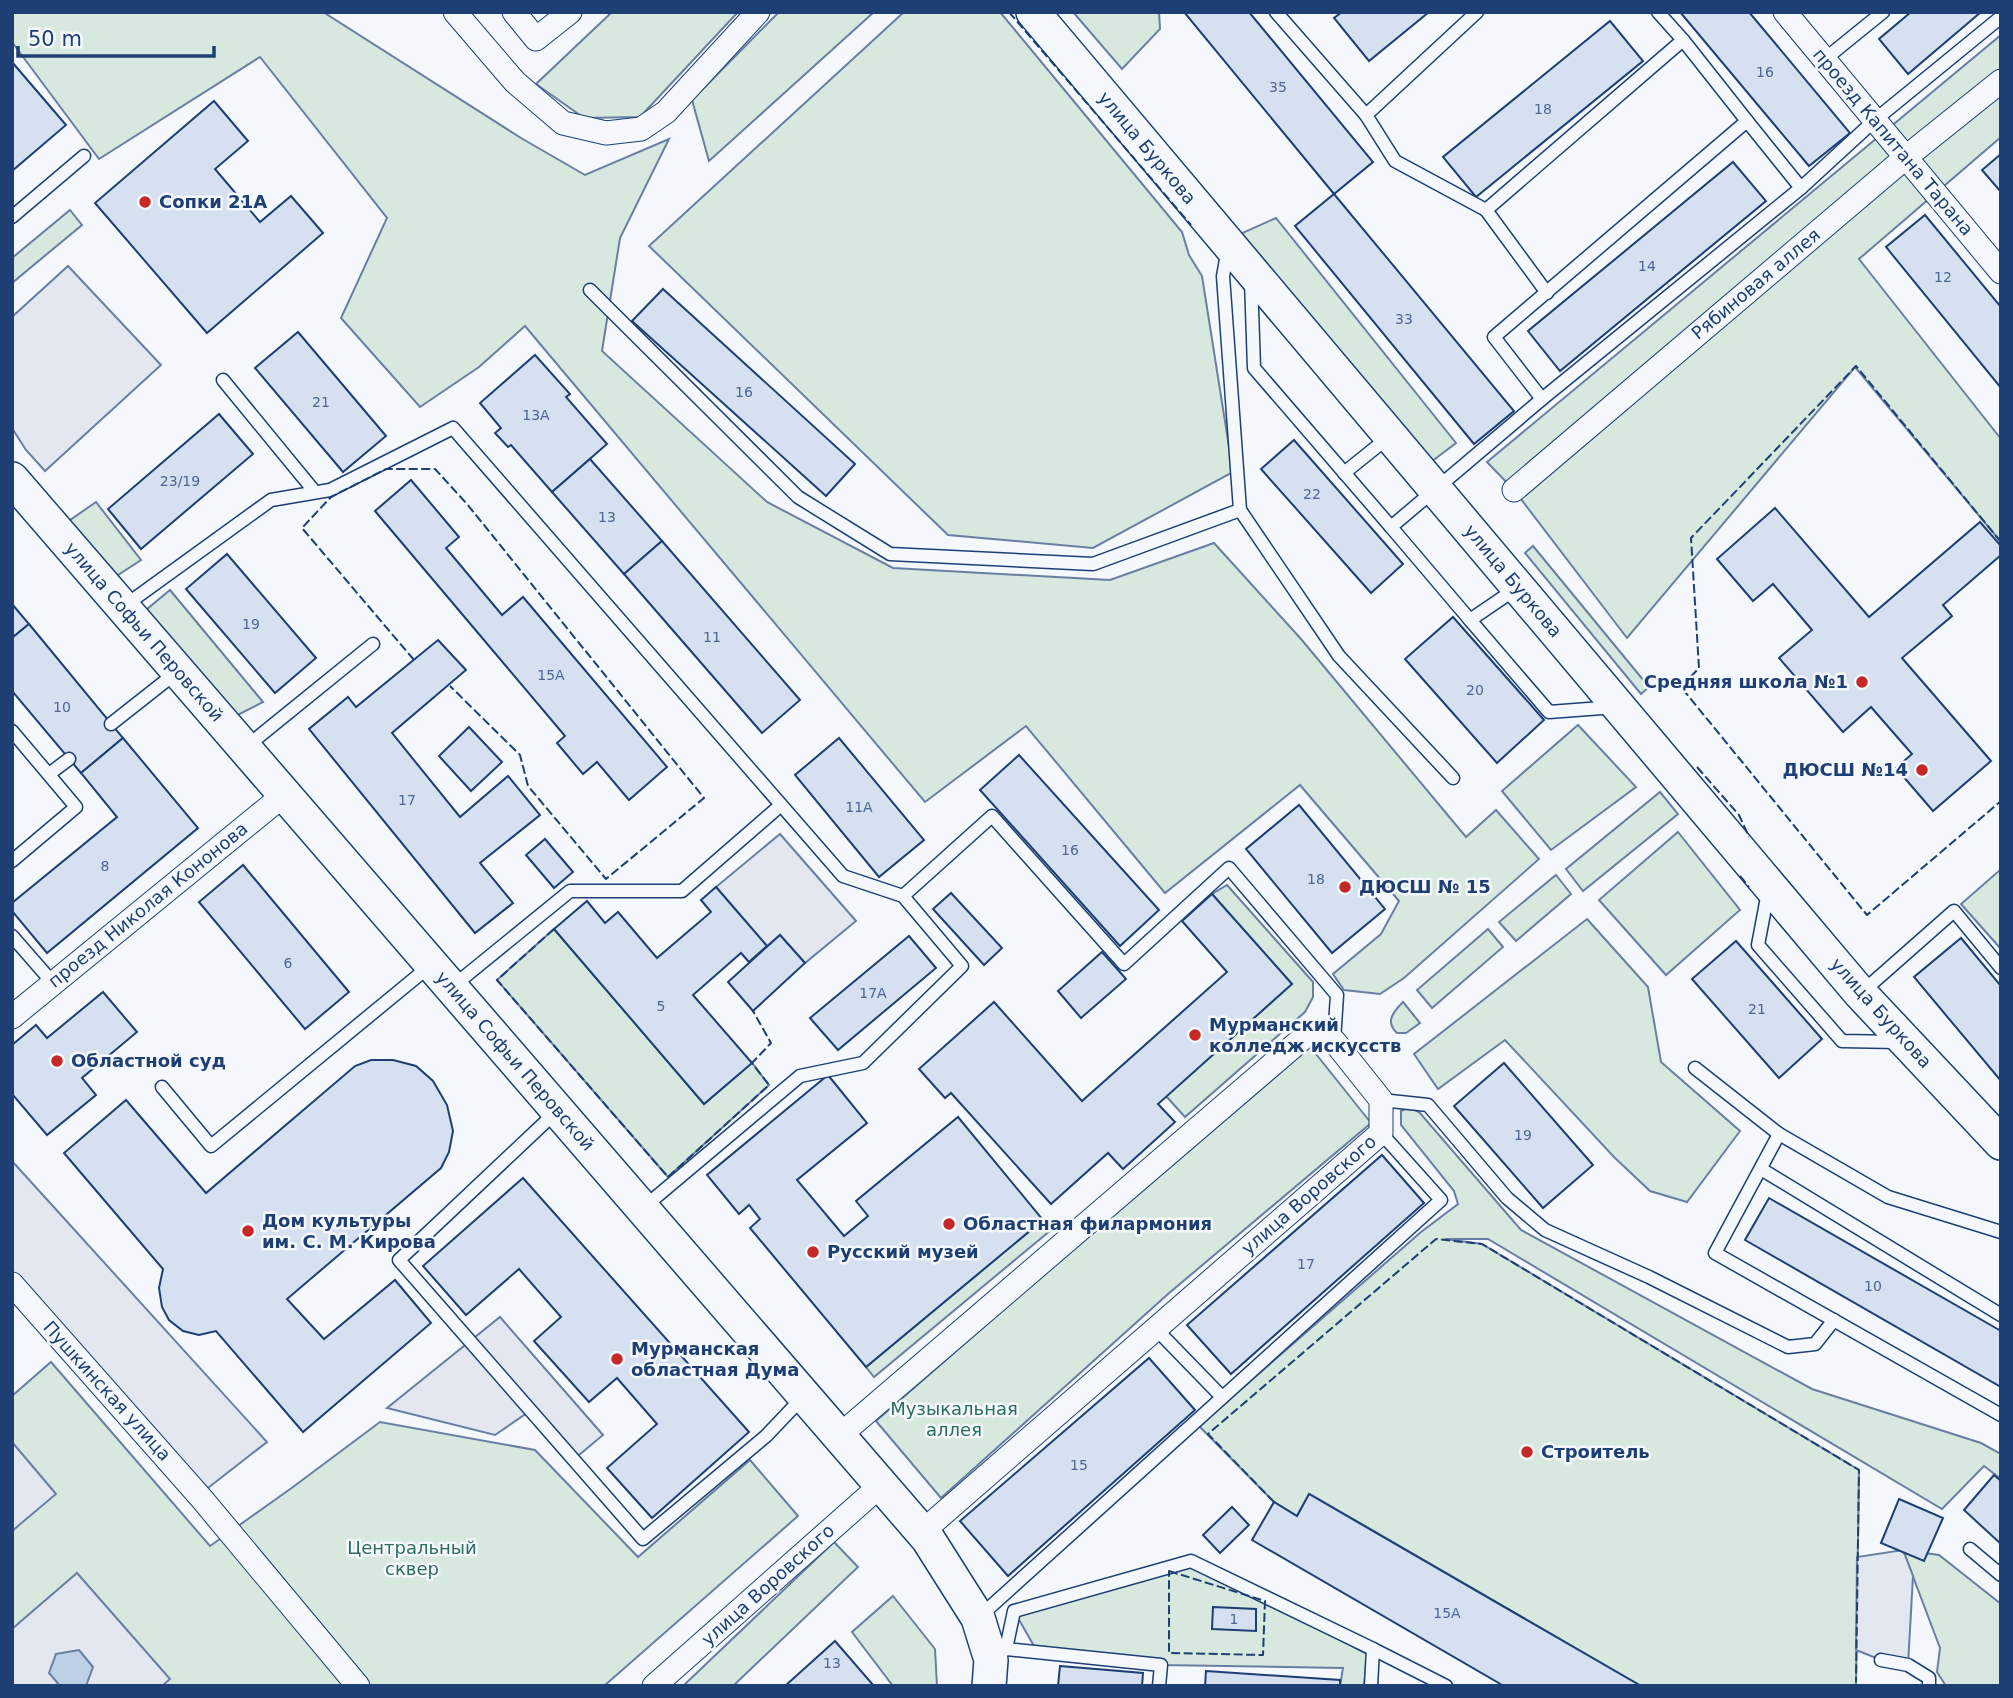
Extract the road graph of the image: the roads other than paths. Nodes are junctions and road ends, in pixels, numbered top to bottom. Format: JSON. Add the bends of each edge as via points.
{"nodes":[{"id":1,"x":455,"y":12,"type":"edge"},
{"id":2,"x":514,"y":12,"type":"edge"},
{"id":3,"x":570,"y":12,"type":"edge"},
{"id":4,"x":758,"y":12,"type":"edge"},
{"id":5,"x":1033,"y":12,"type":"edge"},
{"id":6,"x":1276,"y":12,"type":"edge"},
{"id":7,"x":1477,"y":12,"type":"edge"},
{"id":8,"x":1658,"y":12,"type":"edge"},
{"id":9,"x":1785,"y":12,"type":"edge"},
{"id":10,"x":1883,"y":12,"type":"edge"},
{"id":11,"x":2001,"y":17,"type":"edge"},
{"id":12,"x":1683,"y":40,"type":"junction"},
{"id":13,"x":1825,"y":59,"type":"junction"},
{"id":14,"x":2001,"y":81,"type":"edge"},
{"id":15,"x":1366,"y":115,"type":"junction"},
{"id":16,"x":1875,"y":120,"type":"junction"},
{"id":17,"x":1747,"y":121,"type":"junction"},
{"id":18,"x":85,"y":156,"type":"dead end"},
{"id":19,"x":1905,"y":158,"type":"junction"},
{"id":20,"x":1801,"y":188,"type":"junction"},
{"id":21,"x":1486,"y":210,"type":"junction"},
{"id":22,"x":12,"y":217,"type":"edge"},
{"id":23,"x":1228,"y":244,"type":"junction"},
{"id":24,"x":1250,"y":269,"type":"junction"},
{"id":25,"x":2001,"y":272,"type":"edge"},
{"id":26,"x":590,"y":290,"type":"dead end"},
{"id":27,"x":1547,"y":293,"type":"junction"},
{"id":28,"x":223,"y":380,"type":"dead end"},
{"id":29,"x":1542,"y":399,"type":"junction"},
{"id":30,"x":1390,"y":436,"type":"junction"},
{"id":31,"x":1344,"y":473,"type":"junction"},
{"id":32,"x":12,"y":479,"type":"edge"},
{"id":33,"x":1435,"y":489,"type":"junction"},
{"id":34,"x":1514,"y":491,"type":"dead end"},
{"id":35,"x":315,"y":492,"type":"junction"},
{"id":36,"x":1240,"y":510,"type":"junction"},
{"id":37,"x":1391,"y":527,"type":"junction"},
{"id":38,"x":1518,"y":587,"type":"junction"},
{"id":39,"x":123,"y":607,"type":"junction"},
{"id":40,"x":1470,"y":620,"type":"junction"},
{"id":41,"x":373,"y":643,"type":"dead end"},
{"id":42,"x":178,"y":671,"type":"junction"},
{"id":43,"x":1619,"y":707,"type":"junction"},
{"id":44,"x":111,"y":724,"type":"dead end"},
{"id":45,"x":12,"y":731,"type":"edge"},
{"id":46,"x":245,"y":748,"type":"junction"},
{"id":47,"x":69,"y":759,"type":"dead end"},
{"id":48,"x":49,"y":774,"type":"junction"},
{"id":49,"x":1453,"y":778,"type":"dead end"},
{"id":50,"x":285,"y":794,"type":"junction"},
{"id":51,"x":781,"y":805,"type":"junction"},
{"id":52,"x":12,"y":861,"type":"edge"},
{"id":53,"x":1769,"y":885,"type":"junction"},
{"id":54,"x":903,"y":896,"type":"junction"},
{"id":55,"x":12,"y":936,"type":"edge"},
{"id":56,"x":2001,"y":968,"type":"edge"},
{"id":57,"x":442,"y":976,"type":"junction"},
{"id":58,"x":53,"y":983,"type":"junction"},
{"id":59,"x":1860,"y":993,"type":"junction"},
{"id":60,"x":12,"y":1017,"type":"edge"},
{"id":61,"x":1334,"y":1041,"type":"junction"},
{"id":62,"x":1906,"y":1042,"type":"junction"},
{"id":63,"x":1695,"y":1068,"type":"dead end"},
{"id":64,"x":162,"y":1087,"type":"dead end"},
{"id":65,"x":1381,"y":1100,"type":"junction"},
{"id":66,"x":558,"y":1111,"type":"junction"},
{"id":67,"x":1381,"y":1133,"type":"junction"},
{"id":68,"x":1779,"y":1134,"type":"junction"},
{"id":69,"x":2001,"y":1143,"type":"edge"},
{"id":70,"x":1761,"y":1169,"type":"junction"},
{"id":71,"x":643,"y":1209,"type":"junction"},
{"id":72,"x":2001,"y":1232,"type":"edge"},
{"id":73,"x":12,"y":1284,"type":"edge"},
{"id":74,"x":2001,"y":1315,"type":"edge"},
{"id":75,"x":1834,"y":1321,"type":"junction"},
{"id":76,"x":1155,"y":1328,"type":"junction"},
{"id":77,"x":804,"y":1396,"type":"junction"},
{"id":78,"x":1222,"y":1397,"type":"junction"},
{"id":79,"x":2001,"y":1415,"type":"edge"},
{"id":80,"x":839,"y":1436,"type":"junction"},
{"id":81,"x":881,"y":1485,"type":"junction"},
{"id":82,"x":922,"y":1532,"type":"junction"},
{"id":83,"x":1970,"y":1549,"type":"dead end"},
{"id":84,"x":2001,"y":1576,"type":"edge"},
{"id":85,"x":978,"y":1618,"type":"junction"},
{"id":86,"x":1373,"y":1649,"type":"junction"},
{"id":87,"x":1881,"y":1660,"type":"dead end"},
{"id":88,"x":995,"y":1665,"type":"edge"},
{"id":89,"x":358,"y":1686,"type":"edge"},
{"id":90,"x":654,"y":1686,"type":"edge"},
{"id":91,"x":1159,"y":1686,"type":"edge"},
{"id":92,"x":1371,"y":1686,"type":"edge"},
{"id":93,"x":1446,"y":1686,"type":"edge"},
{"id":94,"x":1929,"y":1686,"type":"edge"}],
"edges":[{"from":1,"to":4,"type":"street","via":[[515,82],[563,123],[606,133],[641,129],[666,112]]},
{"from":2,"to":3,"type":"street","via":[[536,38]]},
{"from":5,"to":23,"type":"street","name":"улица Буркова"},
{"from":6,"to":15,"type":"lane"},
{"from":7,"to":15,"type":"lane"},
{"from":8,"to":12,"type":"lane"},
{"from":9,"to":13,"type":"street","name":"проезд Капитана Тарана"},
{"from":10,"to":13,"type":"lane"},
{"from":11,"to":16,"type":"lane"},
{"from":12,"to":17,"type":"lane"},
{"from":12,"to":21,"type":"lane"},
{"from":13,"to":16,"type":"street","name":"проезд Капитана Тарана"},
{"from":14,"to":19,"type":"street","name":"Рябиновая аллея"},
{"from":15,"to":21,"type":"lane","via":[[1395,161]]},
{"from":16,"to":19,"type":"street","name":"проезд Капитана Тарана"},
{"from":16,"to":20,"type":"lane"},
{"from":17,"to":20,"type":"lane"},
{"from":17,"to":27,"type":"lane"},
{"from":18,"to":22,"type":"lane"},
{"from":19,"to":25,"type":"street","name":"проезд Капитана Тарана"},
{"from":19,"to":34,"type":"street","name":"Рябиновая аллея"},
{"from":20,"to":29,"type":"lane"},
{"from":21,"to":27,"type":"lane"},
{"from":23,"to":24,"type":"street","name":"улица Буркова"},
{"from":23,"to":36,"type":"lane","via":[[1223,276]]},
{"from":24,"to":30,"type":"street","name":"улица Буркова"},
{"from":24,"to":31,"type":"lane","via":[[1254,368]]},
{"from":26,"to":36,"type":"lane","via":[[798,497],[890,554],[1093,564]]},
{"from":27,"to":29,"type":"lane","via":[[1494,337]]},
{"from":28,"to":35,"type":"lane"},
{"from":29,"to":33,"type":"lane"},
{"from":30,"to":31,"type":"lane"},
{"from":30,"to":33,"type":"street","name":"улица Буркова"},
{"from":31,"to":37,"type":"lane"},
{"from":32,"to":39,"type":"street","name":"улица Софьи Перовской"},
{"from":33,"to":37,"type":"lane"},
{"from":33,"to":38,"type":"street","name":"улица Буркова"},
{"from":35,"to":39,"type":"lane","via":[[271,500]]},
{"from":35,"to":51,"type":"lane","via":[[330,490],[453,428]]},
{"from":36,"to":49,"type":"lane","via":[[1339,656]]},
{"from":37,"to":40,"type":"lane"},
{"from":38,"to":40,"type":"lane"},
{"from":38,"to":43,"type":"street","name":"улица Буркова"},
{"from":39,"to":42,"type":"street","name":"улица Софьи Перовской"},
{"from":40,"to":43,"type":"lane","via":[[1549,712]]},
{"from":41,"to":46,"type":"lane"},
{"from":42,"to":44,"type":"lane"},
{"from":42,"to":46,"type":"street","name":"улица Софьи Перовской"},
{"from":43,"to":53,"type":"street","name":"улица Буркова"},
{"from":45,"to":48,"type":"lane"},
{"from":46,"to":50,"type":"street","name":"улица Софьи Перовской"},
{"from":47,"to":48,"type":"lane"},
{"from":48,"to":52,"type":"lane","via":[[76,807]]},
{"from":50,"to":57,"type":"street","name":"улица Софьи Перовской"},
{"from":50,"to":58,"type":"street","name":"проезд Николая Кононова"},
{"from":51,"to":54,"type":"lane","via":[[843,876]]},
{"from":51,"to":57,"type":"lane","via":[[682,891],[570,891]]},
{"from":53,"to":59,"type":"street","name":"улица Буркова"},
{"from":53,"to":62,"type":"lane","via":[[1758,945],[1825,1022],[1842,1041]]},
{"from":54,"to":61,"type":"lane","via":[[992,816],[1124,964],[1229,868],[1336,995]]},
{"from":54,"to":71,"type":"lane","via":[[962,966],[863,1063],[800,1076]]},
{"from":55,"to":58,"type":"lane"},
{"from":56,"to":59,"type":"lane","via":[[1954,911]]},
{"from":57,"to":64,"type":"lane","via":[[211,1146]]},
{"from":57,"to":66,"type":"street","name":"улица Софьи Перовской"},
{"from":58,"to":60,"type":"street","name":"проезд Николая Кононова"},
{"from":59,"to":62,"type":"street","name":"улица Буркова"},
{"from":61,"to":65,"type":"street"},
{"from":61,"to":80,"type":"street","via":[[1309,1033]]},
{"from":62,"to":69,"type":"street","name":"улица Буркова"},
{"from":63,"to":68,"type":"lane"},
{"from":65,"to":67,"type":"street","name":"улица Воровского"},
{"from":65,"to":75,"type":"lane","via":[[1428,1105],[1507,1198],[1545,1230],[1787,1347],[1815,1343]]},
{"from":66,"to":71,"type":"street","name":"улица Софьи Перовской"},
{"from":66,"to":77,"type":"lane","via":[[399,1260],[643,1539],[765,1436]]},
{"from":67,"to":76,"type":"street","name":"улица Воровского"},
{"from":67,"to":78,"type":"lane","via":[[1441,1200]]},
{"from":68,"to":70,"type":"lane"},
{"from":68,"to":72,"type":"lane","via":[[1888,1197]]},
{"from":70,"to":74,"type":"lane"},
{"from":70,"to":75,"type":"lane","via":[[1715,1253]]},
{"from":71,"to":77,"type":"street","name":"улица Софьи Перовской"},
{"from":73,"to":89,"type":"street","name":"Пушкинская улица","via":[[202,1499]]},
{"from":75,"to":79,"type":"lane"},
{"from":76,"to":78,"type":"lane"},
{"from":76,"to":82,"type":"street","name":"улица Воровского"},
{"from":77,"to":80,"type":"street","name":"улица Софьи Перовской"},
{"from":78,"to":85,"type":"lane"},
{"from":80,"to":81,"type":"street","name":"улица Софьи Перовской"},
{"from":81,"to":82,"type":"street","name":"улица Софьи Перовской"},
{"from":81,"to":90,"type":"street","name":"улица Воровского"},
{"from":82,"to":85,"type":"street","name":"улица Софьи Перовской"},
{"from":83,"to":84,"type":"lane"},
{"from":85,"to":88,"type":"street","name":"улица Софьи Перовской"},
{"from":86,"to":88,"type":"lane","via":[[1191,1561],[1014,1611]]},
{"from":86,"to":92,"type":"lane"},
{"from":86,"to":93,"type":"lane"},
{"from":87,"to":94,"type":"lane","via":[[1908,1665],[1929,1678]]},
{"from":88,"to":91,"type":"lane","via":[[1161,1665]]}]}
